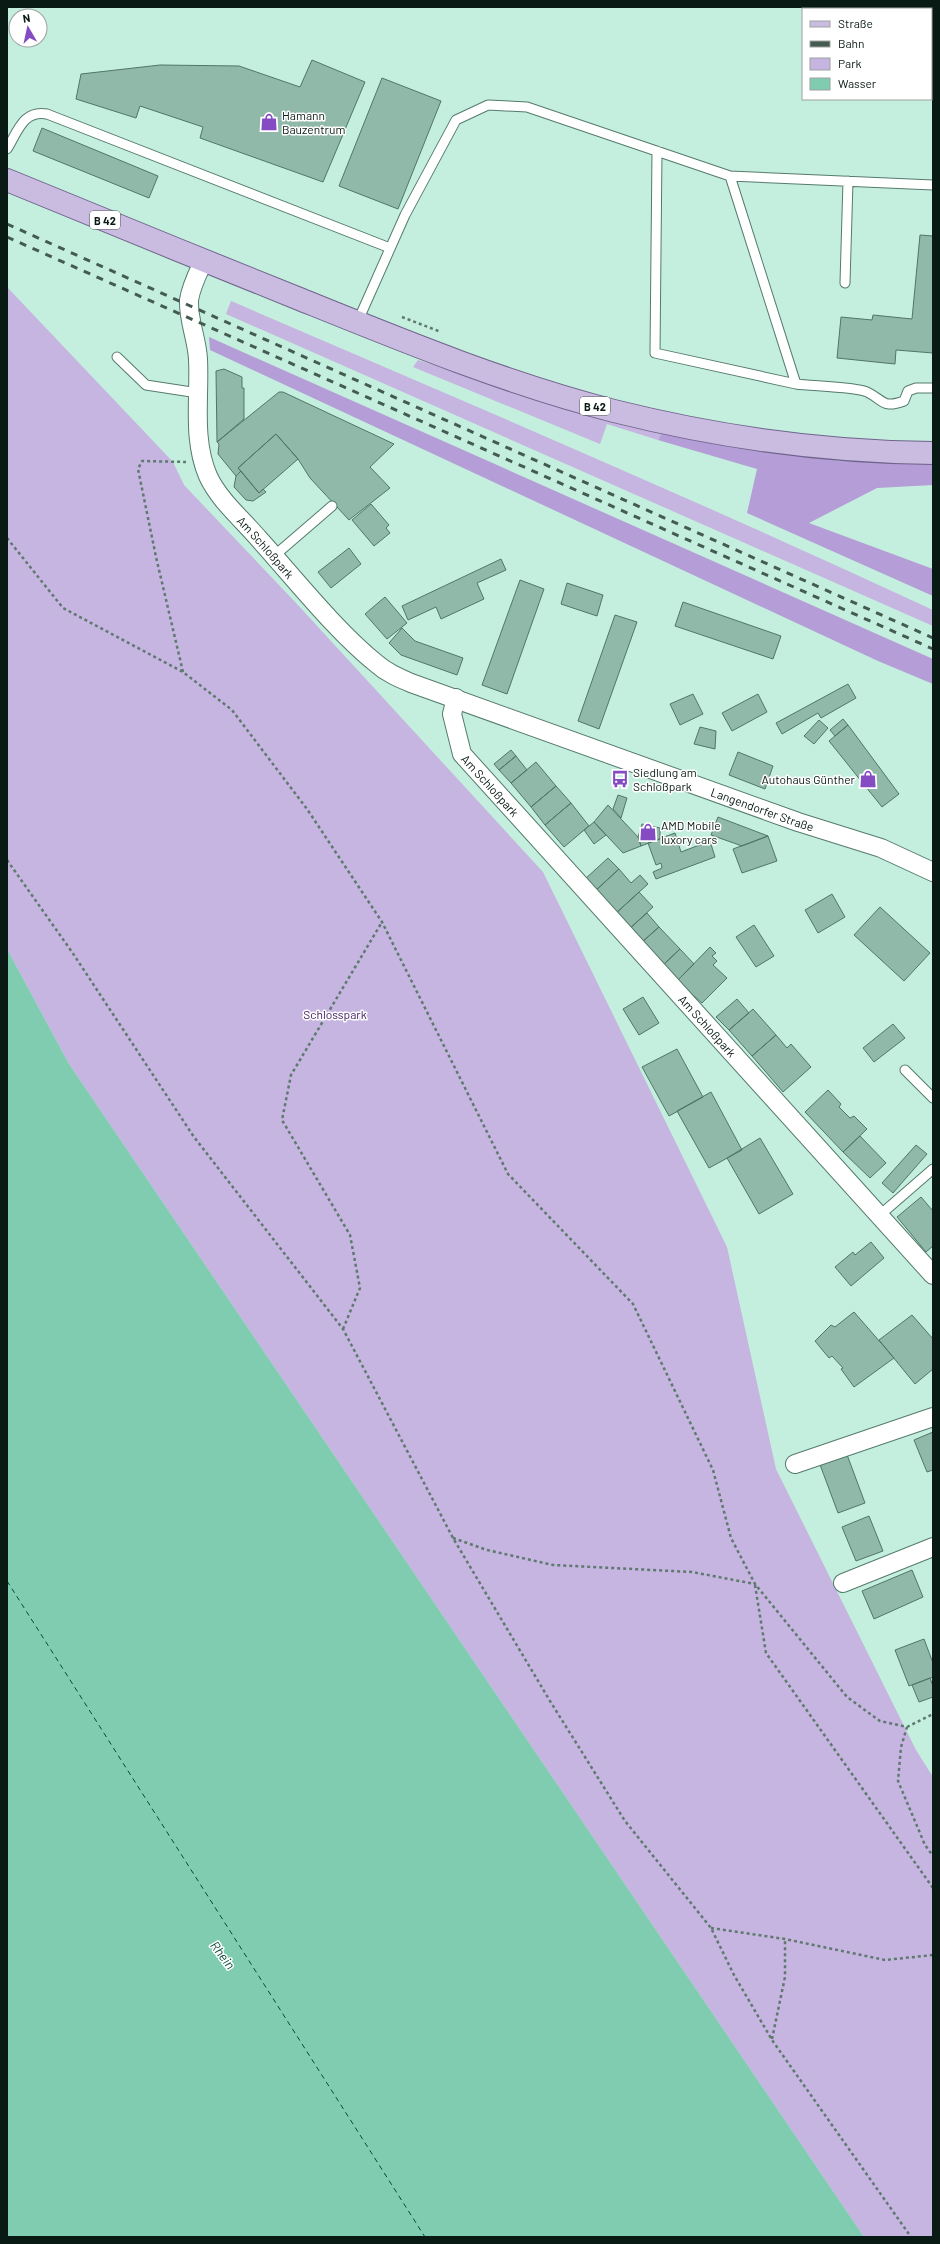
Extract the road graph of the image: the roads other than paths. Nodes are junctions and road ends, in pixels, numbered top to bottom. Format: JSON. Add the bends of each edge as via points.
{"nodes":[{"id":1,"x":7,"y":149,"type":"edge"},
{"id":2,"x":657,"y":150,"type":"junction"},
{"id":3,"x":730,"y":176,"type":"junction"},
{"id":4,"x":7,"y":180,"type":"edge"},
{"id":5,"x":848,"y":181,"type":"junction"},
{"id":6,"x":933,"y":185,"type":"edge"},
{"id":7,"x":390,"y":248,"type":"junction"},
{"id":8,"x":204,"y":260,"type":"junction"},
{"id":9,"x":844,"y":282,"type":"dead end"},
{"id":10,"x":358,"y":323,"type":"junction"},
{"id":11,"x":117,"y":357,"type":"dead end"},
{"id":12,"x":796,"y":384,"type":"junction"},
{"id":13,"x":933,"y":388,"type":"edge"},
{"id":14,"x":198,"y":393,"type":"junction"},
{"id":15,"x":933,"y":453,"type":"edge"},
{"id":16,"x":332,"y":506,"type":"dead end"},
{"id":17,"x":274,"y":556,"type":"junction"},
{"id":18,"x":456,"y":698,"type":"junction"},
{"id":19,"x":933,"y":872,"type":"edge"},
{"id":20,"x":905,"y":1070,"type":"dead end"},
{"id":21,"x":933,"y":1098,"type":"edge"},
{"id":22,"x":933,"y":1169,"type":"edge"},
{"id":23,"x":880,"y":1215,"type":"junction"},
{"id":24,"x":933,"y":1275,"type":"edge"},
{"id":25,"x":933,"y":1417,"type":"edge"},
{"id":26,"x":795,"y":1464,"type":"dead end"},
{"id":27,"x":933,"y":1547,"type":"edge"},
{"id":28,"x":843,"y":1584,"type":"dead end"}],
"edges":[{"from":1,"to":7,"type":"lane","via":[[27,117],[36,112],[47,114]]},
{"from":2,"to":3,"type":"lane"},
{"from":2,"to":7,"type":"lane","via":[[527,107],[488,105],[456,120]]},
{"from":2,"to":12,"type":"lane","via":[[656,353]]},
{"from":3,"to":5,"type":"lane"},
{"from":3,"to":12,"type":"lane"},
{"from":4,"to":8,"type":"main road","number":"B 42"},
{"from":5,"to":6,"type":"lane"},
{"from":5,"to":9,"type":"lane"},
{"from":7,"to":10,"type":"lane"},
{"from":8,"to":10,"type":"main road","number":"B 42"},
{"from":8,"to":14,"type":"street","name":"Am Schloßpark","via":[[189,301],[198,359]]},
{"from":10,"to":15,"type":"main road","number":"B 42","via":[[533,387],[655,420],[711,432],[802,445]]},
{"from":11,"to":14,"type":"lane","via":[[146,385]]},
{"from":12,"to":13,"type":"lane","via":[[866,391],[884,404],[892,405],[904,401],[908,391],[916,388]]},
{"from":14,"to":17,"type":"street","name":"Am Schloßpark","via":[[198,427],[203,463],[218,492]]},
{"from":16,"to":17,"type":"lane"},
{"from":17,"to":18,"type":"street","name":"Am Schloßpark","via":[[349,638],[378,665],[411,683]]},
{"from":18,"to":19,"type":"street","name":"Langendorfer Straße","via":[[798,822],[881,848]]},
{"from":18,"to":23,"type":"street","name":"Am Schloßpark","via":[[452,714],[462,754]]},
{"from":20,"to":21,"type":"lane"},
{"from":22,"to":23,"type":"lane"},
{"from":23,"to":24,"type":"street","name":"Am Schloßpark"},
{"from":25,"to":26,"type":"street"},
{"from":27,"to":28,"type":"street"}]}
